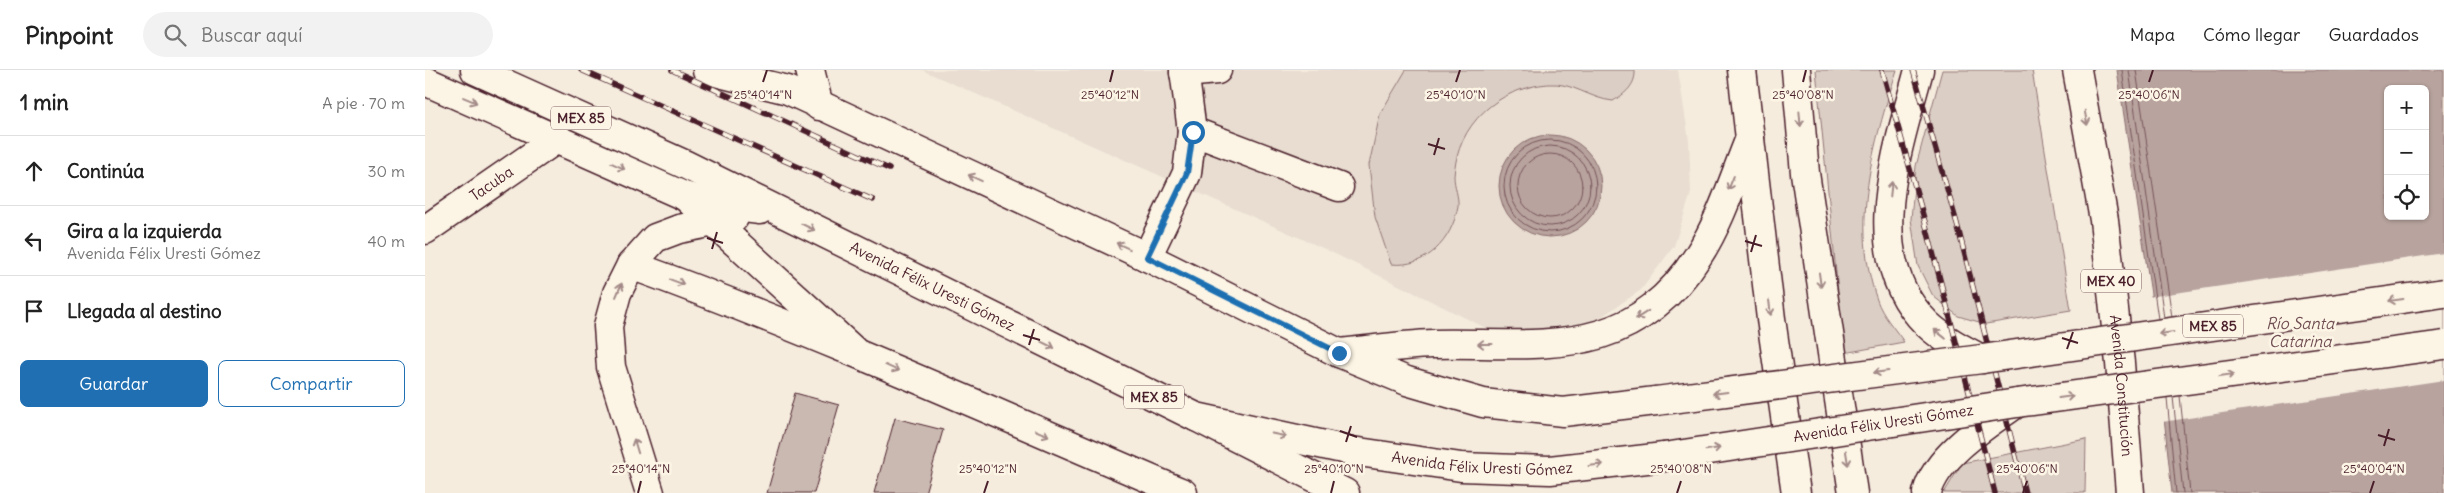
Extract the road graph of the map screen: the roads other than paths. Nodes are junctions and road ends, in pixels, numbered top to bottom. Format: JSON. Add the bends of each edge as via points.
{"nodes":[{"id":1,"x":475,"y":70,"type":"edge"},
{"id":2,"x":764,"y":70,"type":"edge"},
{"id":3,"x":810,"y":70,"type":"edge"},
{"id":4,"x":1217,"y":70,"type":"edge"},
{"id":5,"x":1742,"y":70,"type":"edge"},
{"id":6,"x":1796,"y":70,"type":"edge"},
{"id":7,"x":1919,"y":70,"type":"edge"},
{"id":8,"x":2077,"y":70,"type":"edge"},
{"id":9,"x":709,"y":71,"type":"edge"},
{"id":10,"x":1184,"y":72,"type":"edge"},
{"id":11,"x":425,"y":81,"type":"edge"},
{"id":12,"x":788,"y":90,"type":"junction"},
{"id":13,"x":819,"y":106,"type":"junction"},
{"id":14,"x":1193,"y":132,"type":"junction"},
{"id":15,"x":557,"y":138,"type":"junction"},
{"id":16,"x":1750,"y":138,"type":"junction"},
{"id":17,"x":1339,"y":188,"type":"dead end"},
{"id":18,"x":684,"y":196,"type":"junction"},
{"id":19,"x":777,"y":211,"type":"junction"},
{"id":20,"x":715,"y":222,"type":"junction"},
{"id":21,"x":425,"y":230,"type":"edge"},
{"id":22,"x":1147,"y":257,"type":"junction"},
{"id":23,"x":631,"y":265,"type":"junction"},
{"id":24,"x":2444,"y":293,"type":"edge"},
{"id":25,"x":2444,"y":345,"type":"edge"},
{"id":26,"x":853,"y":350,"type":"junction"},
{"id":27,"x":1339,"y":353,"type":"junction"},
{"id":28,"x":1982,"y":359,"type":"junction"},
{"id":29,"x":2017,"y":403,"type":"junction"},
{"id":30,"x":1195,"y":417,"type":"junction"},
{"id":31,"x":650,"y":493,"type":"edge"},
{"id":32,"x":1183,"y":493,"type":"edge"},
{"id":33,"x":1345,"y":493,"type":"edge"},
{"id":34,"x":1797,"y":493,"type":"edge"},
{"id":35,"x":1853,"y":493,"type":"edge"},
{"id":36,"x":1927,"y":493,"type":"edge"},
{"id":37,"x":2131,"y":493,"type":"edge"}],
"edges":[{"from":1,"to":19,"type":"main road","name":"Avenida Félix Uresti Gómez","number":"MEX 85"},
{"from":2,"to":12,"type":"main road"},
{"from":3,"to":13,"type":"main road"},
{"from":4,"to":10,"type":"main road"},
{"from":5,"to":16,"type":"main road"},
{"from":6,"to":35,"type":"main road","one_way":true,"via":[[1805,173]]},
{"from":28,"to":7,"type":"main road","one_way":true,"via":[[1947,340],[1927,324],[1912,308],[1899,286],[1893,266],[1887,216],[1892,178]]},
{"from":8,"to":37,"type":"main road","name":"Avenida Constitución","number":"MEX 40","one_way":true,"via":[[2104,220]]},
{"from":9,"to":12,"type":"main road","number":"MEX 85"},
{"from":10,"to":14,"type":"main road"},
{"from":11,"to":15,"type":"main road","one_way":true},
{"from":12,"to":13,"type":"main road","number":"MEX 85"},
{"from":22,"to":13,"type":"main road","number":"MEX 85","one_way":true},
{"from":14,"to":17,"type":"main road"},
{"from":14,"to":22,"type":"main road","via":[[1187,173]]},
{"from":15,"to":18,"type":"main road","one_way":true},
{"from":15,"to":21,"type":"main road","name":"Tacuba"},
{"from":16,"to":27,"type":"main road","one_way":true,"via":[[1698,256],[1673,288],[1645,315],[1609,333],[1563,343],[1431,344]]},
{"from":16,"to":34,"type":"main road","one_way":true,"via":[[1771,319]]},
{"from":18,"to":19,"type":"main road","via":[[730,206]]},
{"from":18,"to":20,"type":"main road"},
{"from":19,"to":20,"type":"main road"},
{"from":19,"to":30,"type":"main road","name":"Avenida Félix Uresti Gómez","number":"MEX 85","one_way":true},
{"from":20,"to":23,"type":"main road","via":[[679,229],[655,238]]},
{"from":20,"to":26,"type":"main road"},
{"from":22,"to":27,"type":"main road","number":"MEX 85"},
{"from":23,"to":26,"type":"main road","one_way":true},
{"from":31,"to":23,"type":"main road","one_way":true,"via":[[611,367],[608,326],[617,293]]},
{"from":24,"to":28,"type":"main road","number":"MEX 85","one_way":true,"bridge":true},
{"from":29,"to":25,"type":"main road","name":"Avenida Félix Uresti Gómez","number":"MEX 85","one_way":true,"bridge":true},
{"from":26,"to":32,"type":"main road","one_way":true},
{"from":28,"to":27,"type":"main road","number":"MEX 85","one_way":true,"bridge":true,"via":[[1563,412],[1483,403],[1407,381]]},
{"from":30,"to":29,"type":"main road","name":"Avenida Félix Uresti Gómez","number":"MEX 85","one_way":true,"bridge":true,"via":[[1352,451],[1461,467],[1550,470]]},
{"from":29,"to":36,"type":"main road","via":[[1944,461]]},
{"from":30,"to":33,"type":"main road"}]}
